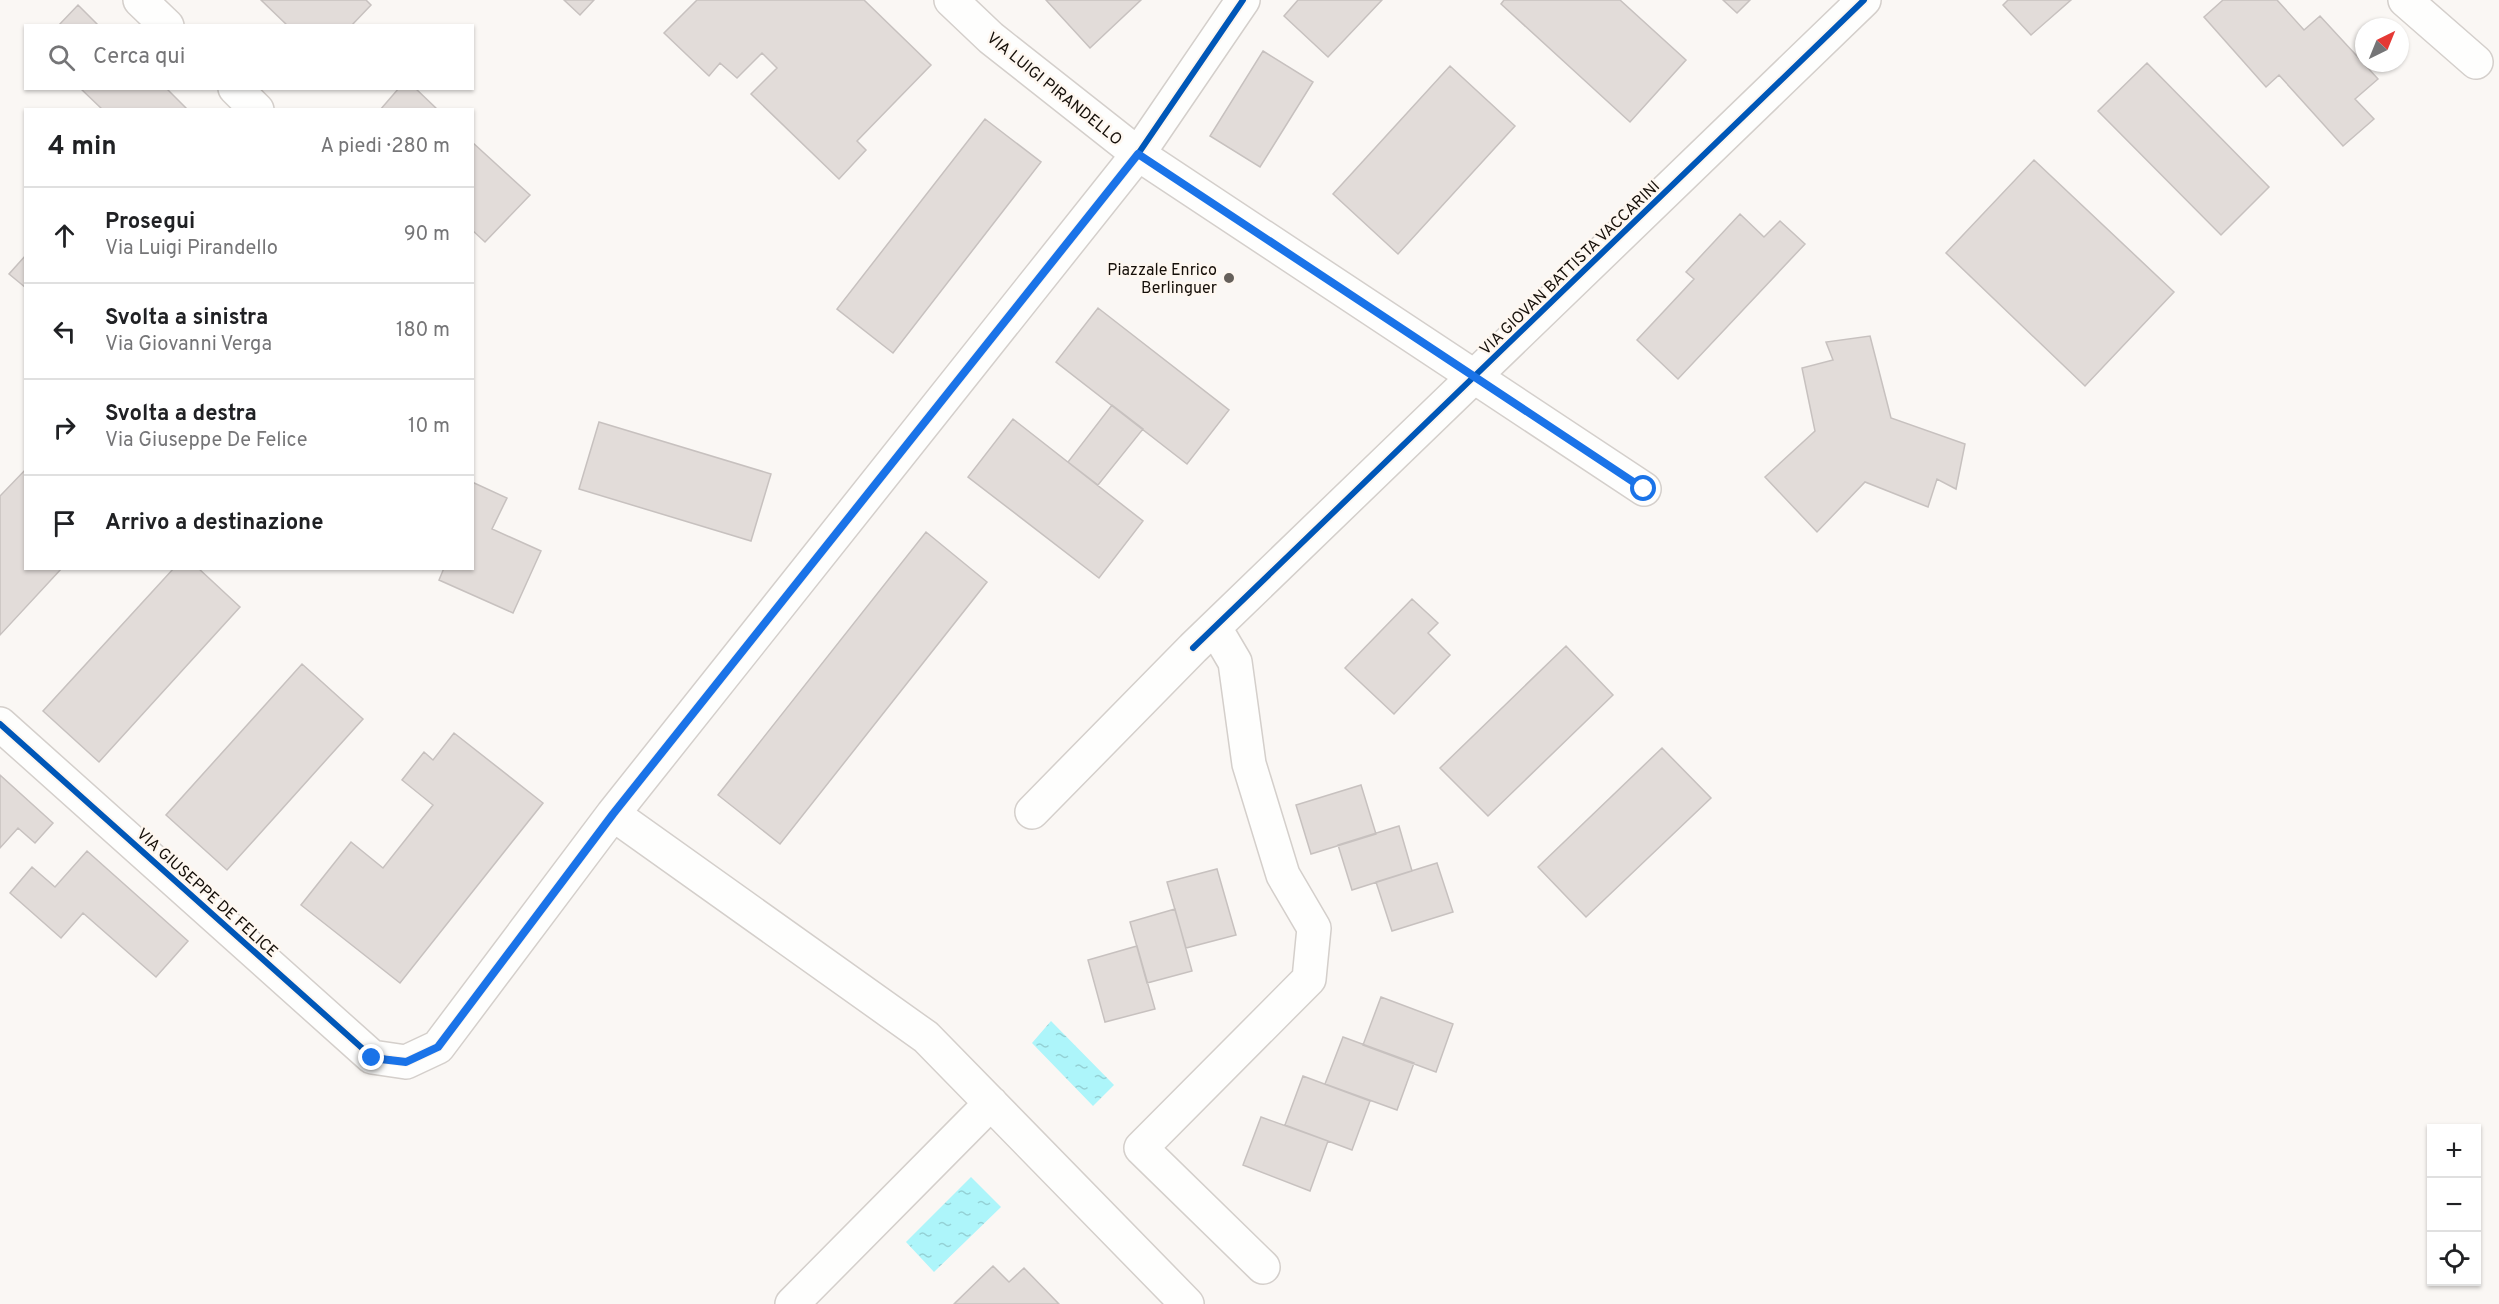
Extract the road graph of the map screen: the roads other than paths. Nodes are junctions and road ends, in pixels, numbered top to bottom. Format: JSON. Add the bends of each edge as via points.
{"nodes":[{"id":1,"x":140,"y":0,"type":"edge"},
{"id":2,"x":951,"y":0,"type":"edge"},
{"id":3,"x":1243,"y":0,"type":"edge"},
{"id":4,"x":1864,"y":0,"type":"edge"},
{"id":5,"x":2405,"y":0,"type":"edge"},
{"id":6,"x":166,"y":24,"type":"edge"},
{"id":7,"x":2476,"y":63,"type":"dead end"},
{"id":8,"x":237,"y":90,"type":"edge"},
{"id":9,"x":255,"y":108,"type":"edge"},
{"id":10,"x":1138,"y":154,"type":"junction"},
{"id":11,"x":1474,"y":377,"type":"junction"},
{"id":12,"x":1644,"y":489,"type":"dead end"},
{"id":13,"x":1204,"y":638,"type":"junction"},
{"id":14,"x":0,"y":724,"type":"edge"},
{"id":15,"x":1032,"y":812,"type":"dead end"},
{"id":16,"x":613,"y":814,"type":"junction"},
{"id":17,"x":991,"y":1103,"type":"junction"},
{"id":18,"x":1263,"y":1267,"type":"dead end"},
{"id":19,"x":792,"y":1304,"type":"edge"},
{"id":20,"x":1187,"y":1304,"type":"edge"}],
"edges":[{"from":1,"to":6,"type":"street"},
{"from":2,"to":10,"type":"street","name":"VIA LUIGI PIRANDELLO","via":[[991,38]]},
{"from":3,"to":10,"type":"street"},
{"from":4,"to":11,"type":"street","name":"VIA GIOVAN BATTISTA VACCARINI"},
{"from":5,"to":7,"type":"street"},
{"from":8,"to":9,"type":"street"},
{"from":10,"to":11,"type":"street","name":"VIA LUIGI PIRANDELLO"},
{"from":10,"to":16,"type":"street"},
{"from":11,"to":12,"type":"street","name":"VIA LUIGI PIRANDELLO"},
{"from":11,"to":13,"type":"street","name":"VIA GIOVAN BATTISTA VACCARINI"},
{"from":13,"to":15,"type":"street","name":"VIA GIOVAN BATTISTA VACCARINI"},
{"from":13,"to":18,"type":"street","via":[[1235,662],[1249,764],[1283,874],[1314,928],[1309,979],[1142,1148]]},
{"from":14,"to":16,"type":"street","name":"VIA GIUSEPPE DE FELICE","via":[[372,1058],[406,1062],[438,1047]]},
{"from":16,"to":17,"type":"street","via":[[926,1037]]},
{"from":17,"to":19,"type":"street"},
{"from":17,"to":20,"type":"street"}]}
